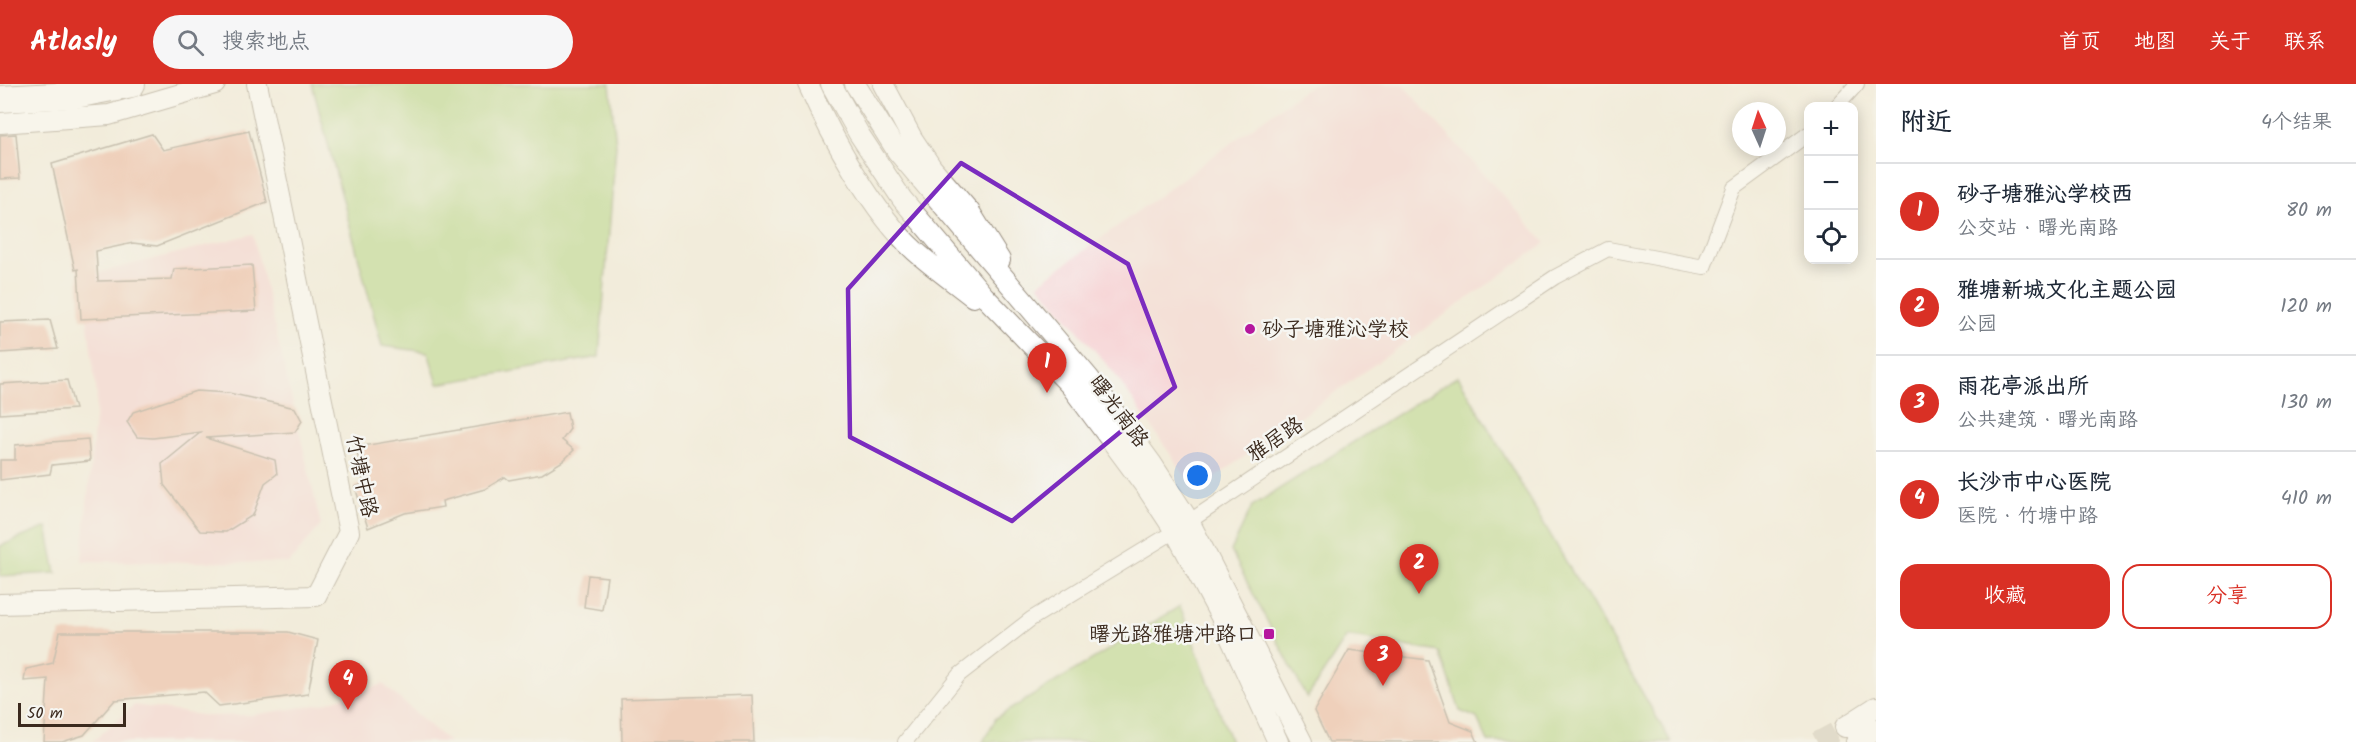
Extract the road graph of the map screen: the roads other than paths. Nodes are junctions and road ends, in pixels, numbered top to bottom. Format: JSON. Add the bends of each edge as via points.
{"nodes":[{"id":1,"x":132,"y":84,"type":"edge"},
{"id":2,"x":215,"y":84,"type":"edge"},
{"id":3,"x":257,"y":84,"type":"edge"},
{"id":4,"x":808,"y":84,"type":"edge"},
{"id":5,"x":831,"y":84,"type":"edge"},
{"id":6,"x":855,"y":84,"type":"edge"},
{"id":7,"x":882,"y":84,"type":"edge"},
{"id":8,"x":1857,"y":84,"type":"edge"},
{"id":9,"x":0,"y":99,"type":"edge"},
{"id":10,"x":1841,"y":102,"type":"edge"},
{"id":11,"x":0,"y":123,"type":"edge"},
{"id":12,"x":1804,"y":138,"type":"edge"},
{"id":13,"x":1036,"y":318,"type":"junction"},
{"id":14,"x":1017,"y":332,"type":"junction"},
{"id":15,"x":1182,"y":526,"type":"junction"},
{"id":16,"x":0,"y":604,"type":"edge"},
{"id":17,"x":1876,"y":707,"type":"edge"},
{"id":18,"x":1876,"y":729,"type":"edge"},
{"id":19,"x":1850,"y":735,"type":"edge"},
{"id":20,"x":905,"y":742,"type":"edge"},
{"id":21,"x":1278,"y":742,"type":"edge"},
{"id":22,"x":1302,"y":742,"type":"edge"}],
"edges":[{"from":1,"to":9,"type":"highway","via":[[75,94]]},
{"from":2,"to":11,"type":"main road","via":[[109,115]]},
{"from":3,"to":16,"type":"main road","name":"竹塘中路","via":[[349,532],[316,597]]},
{"from":4,"to":14,"type":"main road","via":[[845,156],[898,232],[914,250]]},
{"from":5,"to":14,"type":"main road","name":"曙光南路","via":[[902,199]]},
{"from":6,"to":13,"type":"main road","name":"曙光南路","via":[[897,151]]},
{"from":7,"to":13,"type":"main road","via":[[912,138],[970,212]]},
{"from":8,"to":10,"type":"street"},
{"from":12,"to":15,"type":"street","name":"雅居路","via":[[1734,188],[1704,267],[1608,249],[1555,277]]},
{"from":13,"to":15,"type":"main road","name":"曙光南路","via":[[1120,419]]},
{"from":14,"to":15,"type":"main road","name":"曙光南路","via":[[1070,385]]},
{"from":15,"to":20,"type":"street","name":"雅居路","via":[[1031,619],[991,649],[959,675]]},
{"from":15,"to":21,"type":"main road","name":"曙光南路"},
{"from":15,"to":22,"type":"main road","name":"曙光南路"},
{"from":17,"to":19,"type":"main road"},
{"from":18,"to":19,"type":"main road"}]}
